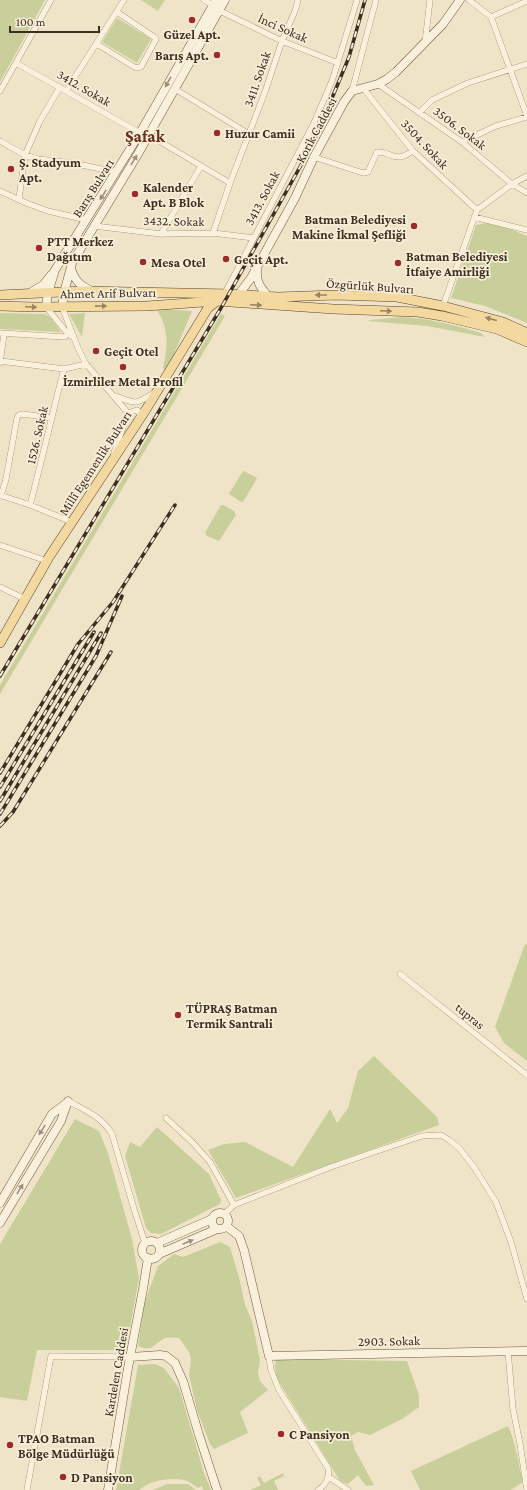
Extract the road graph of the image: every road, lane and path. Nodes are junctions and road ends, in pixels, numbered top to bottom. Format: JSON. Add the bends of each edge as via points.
{"nodes":[{"id":1,"x":52,"y":0,"type":"edge"},
{"id":2,"x":124,"y":0,"type":"edge"},
{"id":3,"x":204,"y":0,"type":"edge"},
{"id":4,"x":226,"y":0,"type":"edge"},
{"id":5,"x":298,"y":0,"type":"edge"},
{"id":6,"x":357,"y":0,"type":"edge"},
{"id":7,"x":376,"y":0,"type":"edge"},
{"id":8,"x":430,"y":0,"type":"edge"},
{"id":9,"x":460,"y":0,"type":"edge"},
{"id":10,"x":469,"y":0,"type":"edge"},
{"id":11,"x":527,"y":0,"type":"edge"},
{"id":12,"x":214,"y":2,"type":"edge"},
{"id":13,"x":220,"y":11,"type":"junction"},
{"id":14,"x":117,"y":12,"type":"junction"},
{"id":15,"x":491,"y":17,"type":"junction"},
{"id":16,"x":282,"y":41,"type":"junction"},
{"id":17,"x":425,"y":43,"type":"junction"},
{"id":18,"x":97,"y":44,"type":"junction"},
{"id":19,"x":16,"y":63,"type":"junction"},
{"id":20,"x":338,"y":63,"type":"junction"},
{"id":21,"x":527,"y":64,"type":"edge"},
{"id":22,"x":510,"y":70,"type":"junction"},
{"id":23,"x":378,"y":84,"type":"junction"},
{"id":24,"x":60,"y":87,"type":"junction"},
{"id":25,"x":362,"y":88,"type":"junction"},
{"id":26,"x":175,"y":89,"type":"junction"},
{"id":27,"x":0,"y":91,"type":"edge"},
{"id":28,"x":66,"y":91,"type":"junction"},
{"id":29,"x":352,"y":91,"type":"junction"},
{"id":30,"x":420,"y":112,"type":"junction"},
{"id":31,"x":527,"y":116,"type":"edge"},
{"id":32,"x":140,"y":133,"type":"junction"},
{"id":33,"x":249,"y":134,"type":"junction"},
{"id":34,"x":149,"y":135,"type":"junction"},
{"id":35,"x":0,"y":141,"type":"edge"},
{"id":36,"x":462,"y":142,"type":"junction"},
{"id":37,"x":413,"y":151,"type":"junction"},
{"id":38,"x":25,"y":155,"type":"junction"},
{"id":39,"x":314,"y":157,"type":"junction"},
{"id":40,"x":201,"y":166,"type":"junction"},
{"id":41,"x":116,"y":172,"type":"junction"},
{"id":42,"x":527,"y":176,"type":"edge"},
{"id":43,"x":230,"y":183,"type":"junction"},
{"id":44,"x":512,"y":184,"type":"junction"},
{"id":45,"x":0,"y":191,"type":"edge"},
{"id":46,"x":527,"y":193,"type":"edge"},
{"id":47,"x":19,"y":199,"type":"junction"},
{"id":48,"x":477,"y":210,"type":"junction"},
{"id":49,"x":474,"y":217,"type":"junction"},
{"id":50,"x":87,"y":220,"type":"junction"},
{"id":51,"x":94,"y":226,"type":"junction"},
{"id":52,"x":527,"y":230,"type":"edge"},
{"id":53,"x":213,"y":233,"type":"junction"},
{"id":54,"x":161,"y":234,"type":"junction"},
{"id":55,"x":254,"y":238,"type":"junction"},
{"id":56,"x":257,"y":267,"type":"junction"},
{"id":57,"x":71,"y":269,"type":"junction"},
{"id":58,"x":55,"y":270,"type":"junction"},
{"id":59,"x":92,"y":292,"type":"junction"},
{"id":60,"x":30,"y":293,"type":"junction"},
{"id":61,"x":48,"y":293,"type":"junction"},
{"id":62,"x":64,"y":293,"type":"junction"},
{"id":63,"x":225,"y":293,"type":"junction"},
{"id":64,"x":186,"y":294,"type":"junction"},
{"id":65,"x":206,"y":294,"type":"joint"},
{"id":66,"x":239,"y":294,"type":"junction"},
{"id":67,"x":0,"y":295,"type":"edge"},
{"id":68,"x":267,"y":295,"type":"junction"},
{"id":69,"x":364,"y":296,"type":"junction"},
{"id":70,"x":195,"y":302,"type":"junction"},
{"id":71,"x":217,"y":302,"type":"junction"},
{"id":72,"x":0,"y":306,"type":"edge"},
{"id":73,"x":443,"y":306,"type":"junction"},
{"id":74,"x":46,"y":307,"type":"junction"},
{"id":75,"x":62,"y":307,"type":"junction"},
{"id":76,"x":362,"y":310,"type":"junction"},
{"id":77,"x":197,"y":326,"type":"junction"},
{"id":78,"x":527,"y":332,"type":"edge"},
{"id":79,"x":2,"y":334,"type":"edge"},
{"id":80,"x":65,"y":337,"type":"dead end"},
{"id":81,"x":74,"y":338,"type":"junction"},
{"id":82,"x":527,"y":342,"type":"edge"},
{"id":83,"x":0,"y":362,"type":"edge"},
{"id":84,"x":86,"y":364,"type":"junction"},
{"id":85,"x":64,"y":369,"type":"junction"},
{"id":86,"x":156,"y":391,"type":"junction"},
{"id":87,"x":114,"y":395,"type":"junction"},
{"id":88,"x":128,"y":413,"type":"junction"},
{"id":89,"x":51,"y":418,"type":"junction"},
{"id":90,"x":140,"y":418,"type":"junction"},
{"id":91,"x":110,"y":463,"type":"junction"},
{"id":92,"x":0,"y":496,"type":"edge"},
{"id":93,"x":30,"y":505,"type":"junction"},
{"id":94,"x":72,"y":522,"type":"junction"},
{"id":95,"x":0,"y":545,"type":"edge"},
{"id":96,"x":47,"y":561,"type":"junction"},
{"id":97,"x":0,"y":587,"type":"edge"},
{"id":98,"x":25,"y":599,"type":"junction"},
{"id":99,"x":1,"y":637,"type":"edge"},
{"id":100,"x":400,"y":974,"type":"dead end"},
{"id":101,"x":527,"y":1075,"type":"edge"},
{"id":102,"x":68,"y":1101,"type":"junction"},
{"id":103,"x":166,"y":1118,"type":"dead end"},
{"id":104,"x":0,"y":1203,"type":"edge"},
{"id":105,"x":234,"y":1205,"type":"junction"},
{"id":106,"x":224,"y":1214,"type":"junction"},
{"id":107,"x":212,"y":1219,"type":"junction"},
{"id":108,"x":0,"y":1223,"type":"edge"},
{"id":109,"x":226,"y":1226,"type":"junction"},
{"id":110,"x":217,"y":1229,"type":"junction"},
{"id":111,"x":145,"y":1243,"type":"junction"},
{"id":112,"x":157,"y":1243,"type":"junction"},
{"id":113,"x":159,"y":1254,"type":"junction"},
{"id":114,"x":148,"y":1258,"type":"junction"},
{"id":115,"x":527,"y":1299,"type":"edge"},
{"id":116,"x":508,"y":1351,"type":"junction"},
{"id":117,"x":527,"y":1351,"type":"edge"},
{"id":118,"x":269,"y":1356,"type":"junction"},
{"id":119,"x":130,"y":1357,"type":"junction"},
{"id":120,"x":33,"y":1454,"type":"junction"},
{"id":121,"x":114,"y":1458,"type":"junction"},
{"id":122,"x":329,"y":1478,"type":"junction"},
{"id":123,"x":28,"y":1490,"type":"edge"},
{"id":124,"x":108,"y":1490,"type":"edge"},
{"id":125,"x":217,"y":1490,"type":"edge"},
{"id":126,"x":318,"y":1490,"type":"edge"},
{"id":127,"x":348,"y":1490,"type":"edge"},
{"id":128,"x":526,"y":1490,"type":"edge"}],
"edges":[{"from":1,"to":19,"type":"street"},
{"from":2,"to":14,"type":"street"},
{"from":3,"to":12,"type":"street"},
{"from":4,"to":13,"type":"street","name":"Barış Bulvarı"},
{"from":5,"to":16,"type":"street","name":"3411. Sokak"},
{"from":6,"to":20,"type":"street","name":"3413. Sokak"},
{"from":7,"to":29,"type":"street"},
{"from":8,"to":17,"type":"street"},
{"from":9,"to":17,"type":"street","name":"Korik Caddesi"},
{"from":10,"to":15,"type":"street"},
{"from":11,"to":15,"type":"street"},
{"from":12,"to":32,"type":"street","name":"Barış Bulvarı","one_way":true},
{"from":13,"to":16,"type":"street","name":"İnci Sokak"},
{"from":13,"to":26,"type":"street","name":"Barış Bulvarı"},
{"from":14,"to":18,"type":"street"},
{"from":14,"to":18,"type":"street","via":[[156,39],[141,67],[136,68]]},
{"from":15,"to":22,"type":"street"},
{"from":16,"to":20,"type":"street","name":"İnci Sokak"},
{"from":16,"to":33,"type":"street","name":"3411. Sokak"},
{"from":17,"to":23,"type":"street","name":"Korik Caddesi","via":[[396,72]]},
{"from":18,"to":28,"type":"street"},
{"from":19,"to":24,"type":"street","name":"3412. Sokak"},
{"from":19,"to":27,"type":"street"},
{"from":20,"to":55,"type":"street","name":"3413. Sokak","via":[[313,125]]},
{"from":21,"to":22,"type":"street"},
{"from":22,"to":30,"type":"street","via":[[468,83],[432,100]]},
{"from":22,"to":31,"type":"street"},
{"from":23,"to":25,"type":"street","name":"Korik Caddesi"},
{"from":23,"to":30,"type":"street","name":"3506. Sokak"},
{"from":24,"to":28,"type":"street","name":"3412. Sokak"},
{"from":24,"to":38,"type":"street","via":[[40,121]]},
{"from":25,"to":29,"type":"street","name":"Korik Caddesi"},
{"from":25,"to":37,"type":"street","name":"3504. Sokak"},
{"from":26,"to":33,"type":"street"},
{"from":26,"to":34,"type":"street","name":"Barış Bulvarı"},
{"from":28,"to":32,"type":"street","name":"3412. Sokak"},
{"from":29,"to":39,"type":"street","name":"Korik Caddesi"},
{"from":30,"to":36,"type":"street","name":"3506. Sokak"},
{"from":31,"to":36,"type":"street","via":[[496,126]]},
{"from":32,"to":41,"type":"street","name":"Barış Bulvarı"},
{"from":33,"to":43,"type":"street","name":"3411. Sokak"},
{"from":34,"to":40,"type":"street"},
{"from":51,"to":34,"type":"street","name":"Barış Bulvarı","one_way":true},
{"from":35,"to":38,"type":"street"},
{"from":36,"to":44,"type":"street","name":"3506. Sokak"},
{"from":37,"to":39,"type":"street","via":[[403,157],[377,152],[368,172],[362,173]]},
{"from":37,"to":48,"type":"street","name":"3504. Sokak"},
{"from":38,"to":41,"type":"street"},
{"from":38,"to":47,"type":"street"},
{"from":39,"to":56,"type":"street","name":"Korik Caddesi"},
{"from":40,"to":43,"type":"street"},
{"from":40,"to":54,"type":"street"},
{"from":41,"to":50,"type":"street","name":"Barış Bulvarı","one_way":true},
{"from":42,"to":44,"type":"street"},
{"from":43,"to":53,"type":"street","name":"3411. Sokak"},
{"from":44,"to":46,"type":"street","name":"3506. Sokak"},
{"from":44,"to":48,"type":"street"},
{"from":45,"to":47,"type":"street"},
{"from":47,"to":50,"type":"street","via":[[48,211]]},
{"from":48,"to":49,"type":"street"},
{"from":49,"to":52,"type":"street"},
{"from":49,"to":73,"type":"street"},
{"from":50,"to":58,"type":"street","name":"Barış Bulvarı"},
{"from":51,"to":54,"type":"street","name":"3432. Sokak"},
{"from":51,"to":57,"type":"street","name":"Barış Bulvarı"},
{"from":53,"to":54,"type":"street","name":"3432. Sokak"},
{"from":53,"to":55,"type":"street","name":"3432. Sokak"},
{"from":55,"to":63,"type":"street","name":"3413. Sokak"},
{"from":56,"to":66,"type":"street","name":"Korik Caddesi"},
{"from":56,"to":68,"type":"street","via":[[256,277]]},
{"from":57,"to":59,"type":"street","via":[[76,282]]},
{"from":57,"to":62,"type":"street","name":"Barış Bulvarı"},
{"from":58,"to":60,"type":"street","via":[[43,285]]},
{"from":58,"to":61,"type":"street","name":"Barış Bulvarı"},
{"from":59,"to":62,"type":"main road","name":"Ahmet Arif Bulvarı"},
{"from":59,"to":64,"type":"main road","name":"Ahmet Arif Bulvarı"},
{"from":60,"to":61,"type":"main road","name":"Ahmet Arif Bulvarı"},
{"from":60,"to":67,"type":"main road","name":"Ahmet Arif Bulvarı"},
{"from":61,"to":62,"type":"main road","name":"Ahmet Arif Bulvarı"},
{"from":61,"to":74,"type":"street","name":"Barış Bulvarı"},
{"from":62,"to":75,"type":"street","name":"Barış Bulvarı"},
{"from":63,"to":65,"type":"main road","name":"Özgürlük Bulvarı"},
{"from":63,"to":66,"type":"main road","name":"Özgürlük Bulvarı"},
{"from":64,"to":65,"type":"main road","name":"Ahmet Arif Bulvarı"},
{"from":64,"to":70,"type":"main road"},
{"from":66,"to":68,"type":"main road","name":"Özgürlük Bulvarı"},
{"from":69,"to":68,"type":"main road","name":"Özgürlük Bulvarı","one_way":true},
{"from":69,"to":73,"type":"main road","name":"Özgürlük Bulvarı","via":[[397,297]]},
{"from":69,"to":76,"type":"street"},
{"from":70,"to":71,"type":"main road","name":"Ahmet Arif Bulvarı"},
{"from":75,"to":70,"type":"main road","name":"Ahmet Arif Bulvarı","one_way":true,"via":[[147,306]]},
{"from":70,"to":77,"type":"main road","via":[[198,311]]},
{"from":71,"to":76,"type":"main road","name":"Özgürlük Bulvarı","one_way":true},
{"from":71,"to":77,"type":"main road","name":"Millî Egemenlik Bulvarı","via":[[208,308]]},
{"from":72,"to":74,"type":"main road","name":"Ahmet Arif Bulvarı","one_way":true},
{"from":78,"to":73,"type":"main road","name":"Özgürlük Bulvarı","one_way":true,"via":[[503,322]]},
{"from":74,"to":75,"type":"main road","name":"Ahmet Arif Bulvarı"},
{"from":74,"to":81,"type":"street"},
{"from":75,"to":81,"type":"street"},
{"from":76,"to":82,"type":"main road","name":"Özgürlük Bulvarı","one_way":true,"via":[[418,312],[442,316],[497,329]]},
{"from":77,"to":86,"type":"main road","name":"Millî Egemenlik Bulvarı"},
{"from":79,"to":80,"type":"street"},
{"from":79,"to":83,"type":"street"},
{"from":81,"to":84,"type":"street"},
{"from":83,"to":85,"type":"street"},
{"from":84,"to":85,"type":"street"},
{"from":84,"to":87,"type":"street"},
{"from":85,"to":89,"type":"street","name":"1526. Sokak"},
{"from":86,"to":87,"type":"street","via":[[135,403]]},
{"from":86,"to":90,"type":"main road","name":"Millî Egemenlik Bulvarı"},
{"from":87,"to":88,"type":"street"},
{"from":88,"to":90,"type":"street","via":[[137,410]]},
{"from":88,"to":91,"type":"street"},
{"from":89,"to":92,"type":"street","via":[[23,414],[17,418],[6,479]]},
{"from":89,"to":93,"type":"street","name":"1526. Sokak"},
{"from":90,"to":91,"type":"main road","name":"Millî Egemenlik Bulvarı"},
{"from":91,"to":94,"type":"main road","name":"Millî Egemenlik Bulvarı"},
{"from":92,"to":93,"type":"street"},
{"from":93,"to":94,"type":"street"},
{"from":94,"to":96,"type":"main road","name":"Millî Egemenlik Bulvarı"},
{"from":95,"to":96,"type":"street"},
{"from":96,"to":98,"type":"main road","name":"Millî Egemenlik Bulvarı"},
{"from":97,"to":98,"type":"street"},
{"from":98,"to":99,"type":"main road","name":"Millî Egemenlik Bulvarı"},
{"from":100,"to":101,"type":"street","name":"tupras"},
{"from":102,"to":104,"type":"street","one_way":true,"via":[[52,1114]]},
{"from":108,"to":102,"type":"street","one_way":true,"via":[[61,1121]]},
{"from":102,"to":111,"type":"street","via":[[100,1119],[112,1134]]},
{"from":103,"to":105,"type":"street","via":[[210,1162]]},
{"from":105,"to":106,"type":"street"},
{"from":105,"to":115,"type":"street","via":[[385,1148],[422,1136],[441,1135],[459,1148],[496,1202],[509,1236]]},
{"from":106,"to":107,"type":"street","via":[[217,1213]]},
{"from":106,"to":109,"type":"street","via":[[228,1218]]},
{"from":107,"to":110,"type":"street","via":[[213,1226]]},
{"from":107,"to":112,"type":"street"},
{"from":109,"to":110,"type":"street"},
{"from":109,"to":118,"type":"street","via":[[239,1236],[244,1250]]},
{"from":113,"to":110,"type":"street","one_way":true},
{"from":111,"to":112,"type":"street"},
{"from":111,"to":114,"type":"street","via":[[142,1253]]},
{"from":112,"to":113,"type":"street","via":[[160,1248]]},
{"from":113,"to":114,"type":"street","via":[[155,1258]]},
{"from":114,"to":119,"type":"street","name":"Kardelen Caddesi"},
{"from":116,"to":117,"type":"street","name":"2903. Sokak"},
{"from":116,"to":118,"type":"street","name":"2903. Sokak"},
{"from":116,"to":128,"type":"street","via":[[513,1409]]},
{"from":118,"to":122,"type":"street","via":[[271,1370],[279,1390],[328,1468]]},
{"from":119,"to":120,"type":"street","via":[[51,1356]]},
{"from":119,"to":121,"type":"street","name":"Kardelen Caddesi"},
{"from":119,"to":125,"type":"street","via":[[160,1355],[175,1363]]},
{"from":120,"to":121,"type":"street"},
{"from":120,"to":123,"type":"street"},
{"from":121,"to":124,"type":"street","name":"Kardelen Caddesi"},
{"from":122,"to":126,"type":"street"},
{"from":122,"to":127,"type":"street"}]}
